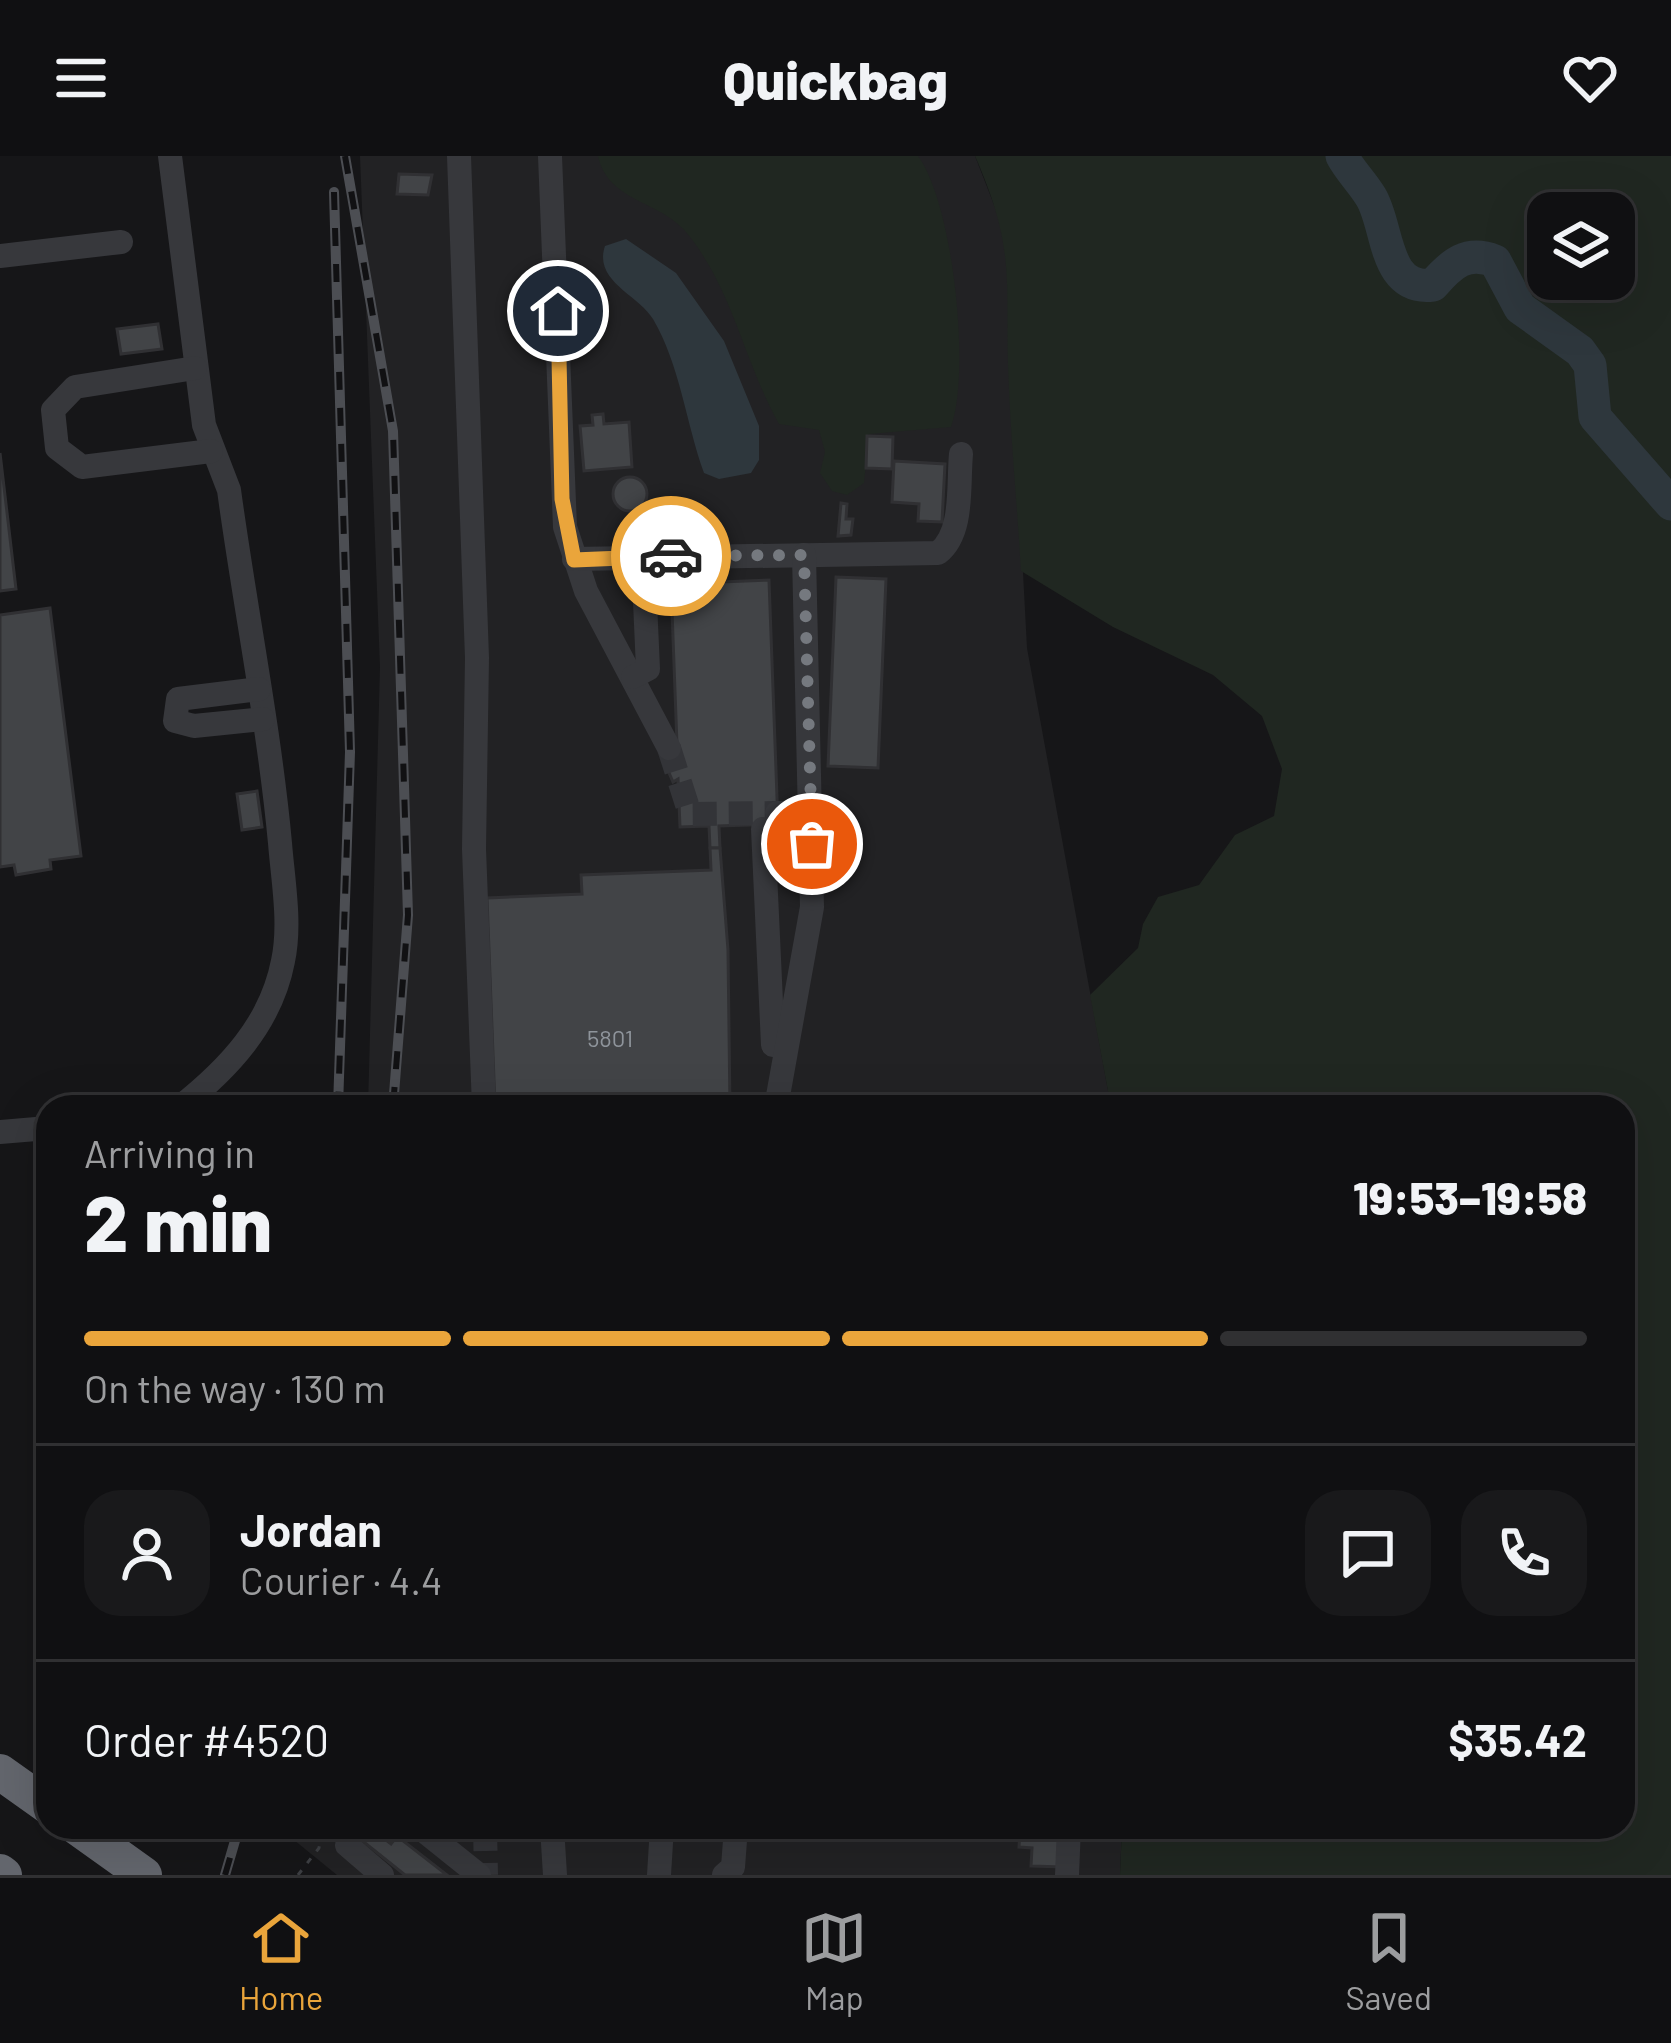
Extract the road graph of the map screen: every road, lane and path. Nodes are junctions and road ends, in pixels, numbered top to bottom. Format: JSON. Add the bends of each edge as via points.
{"nodes":[{"id":1,"x":170,"y":156,"type":"edge"},
{"id":2,"x":459,"y":156,"type":"edge"},
{"id":3,"x":550,"y":156,"type":"edge"},
{"id":4,"x":121,"y":242,"type":"dead end"},
{"id":5,"x":0,"y":256,"type":"edge"},
{"id":6,"x":195,"y":368,"type":"junction"},
{"id":7,"x":211,"y":451,"type":"junction"},
{"id":8,"x":961,"y":454,"type":"dead end"},
{"id":9,"x":804,"y":555,"type":"junction"},
{"id":10,"x":643,"y":557,"type":"junction"},
{"id":11,"x":574,"y":560,"type":"junction"},
{"id":12,"x":633,"y":677,"type":"junction"},
{"id":13,"x":259,"y":689,"type":"junction"},
{"id":14,"x":263,"y":719,"type":"junction"},
{"id":15,"x":669,"y":748,"type":"tunnel mouth"},
{"id":16,"x":810,"y":814,"type":"junction"},
{"id":17,"x":786,"y":1047,"type":"junction"},
{"id":18,"x":193,"y":1095,"type":"edge"},
{"id":19,"x":484,"y":1095,"type":"edge"},
{"id":20,"x":778,"y":1095,"type":"edge"},
{"id":21,"x":36,"y":1129,"type":"edge"},
{"id":22,"x":0,"y":1132,"type":"edge"},
{"id":23,"x":0,"y":1772,"type":"edge"},
{"id":24,"x":36,"y":1798,"type":"edge"},
{"id":25,"x":94,"y":1839,"type":"edge"},
{"id":26,"x":320,"y":1839,"type":"edge"},
{"id":27,"x":434,"y":1839,"type":"edge"},
{"id":28,"x":553,"y":1839,"type":"edge"},
{"id":29,"x":661,"y":1839,"type":"edge"},
{"id":30,"x":735,"y":1839,"type":"edge"},
{"id":31,"x":1068,"y":1839,"type":"edge"},
{"id":32,"x":346,"y":1845,"type":"dead end"},
{"id":33,"x":144,"y":1875,"type":"edge"},
{"id":34,"x":298,"y":1875,"type":"edge"},
{"id":35,"x":382,"y":1875,"type":"edge"},
{"id":36,"x":479,"y":1875,"type":"edge"},
{"id":37,"x":555,"y":1875,"type":"edge"},
{"id":38,"x":659,"y":1875,"type":"edge"},
{"id":39,"x":724,"y":1875,"type":"edge"},
{"id":40,"x":1066,"y":1875,"type":"edge"}],
"edges":[{"from":1,"to":6,"type":"lane"},
{"from":2,"to":19,"type":"lane"},
{"from":3,"to":11,"type":"lane","via":[[562,499]]},
{"from":4,"to":5,"type":"lane"},
{"from":6,"to":7,"type":"lane"},
{"from":6,"to":7,"type":"lane","via":[[75,387],[53,410],[57,448],[82,467]]},
{"from":7,"to":13,"type":"lane","via":[[229,490]]},
{"from":8,"to":9,"type":"lane","via":[[955,524],[938,553]]},
{"from":9,"to":10,"type":"lane"},
{"from":9,"to":16,"type":"lane"},
{"from":10,"to":11,"type":"lane"},
{"from":10,"to":12,"type":"lane","via":[[648,669]]},
{"from":11,"to":12,"type":"lane"},
{"from":12,"to":15,"type":"lane"},
{"from":13,"to":14,"type":"lane"},
{"from":13,"to":14,"type":"lane","via":[[178,699],[175,721]]},
{"from":14,"to":18,"type":"lane","via":[[284,886],[284,960],[261,1021]]},
{"from":16,"to":17,"type":"lane","via":[[812,907]]},
{"from":16,"to":17,"type":"lane","via":[[770,821],[773,1045]]},
{"from":17,"to":20,"type":"lane"},
{"from":21,"to":22,"type":"lane"},
{"from":23,"to":24,"type":"highway"},
{"from":25,"to":33,"type":"highway"},
{"from":26,"to":34,"type":"path"},
{"from":27,"to":36,"type":"lane"},
{"from":28,"to":37,"type":"lane"},
{"from":29,"to":38,"type":"lane"},
{"from":30,"to":39,"type":"lane","via":[[734,1867]]},
{"from":31,"to":40,"type":"lane"},
{"from":32,"to":35,"type":"lane"}]}
